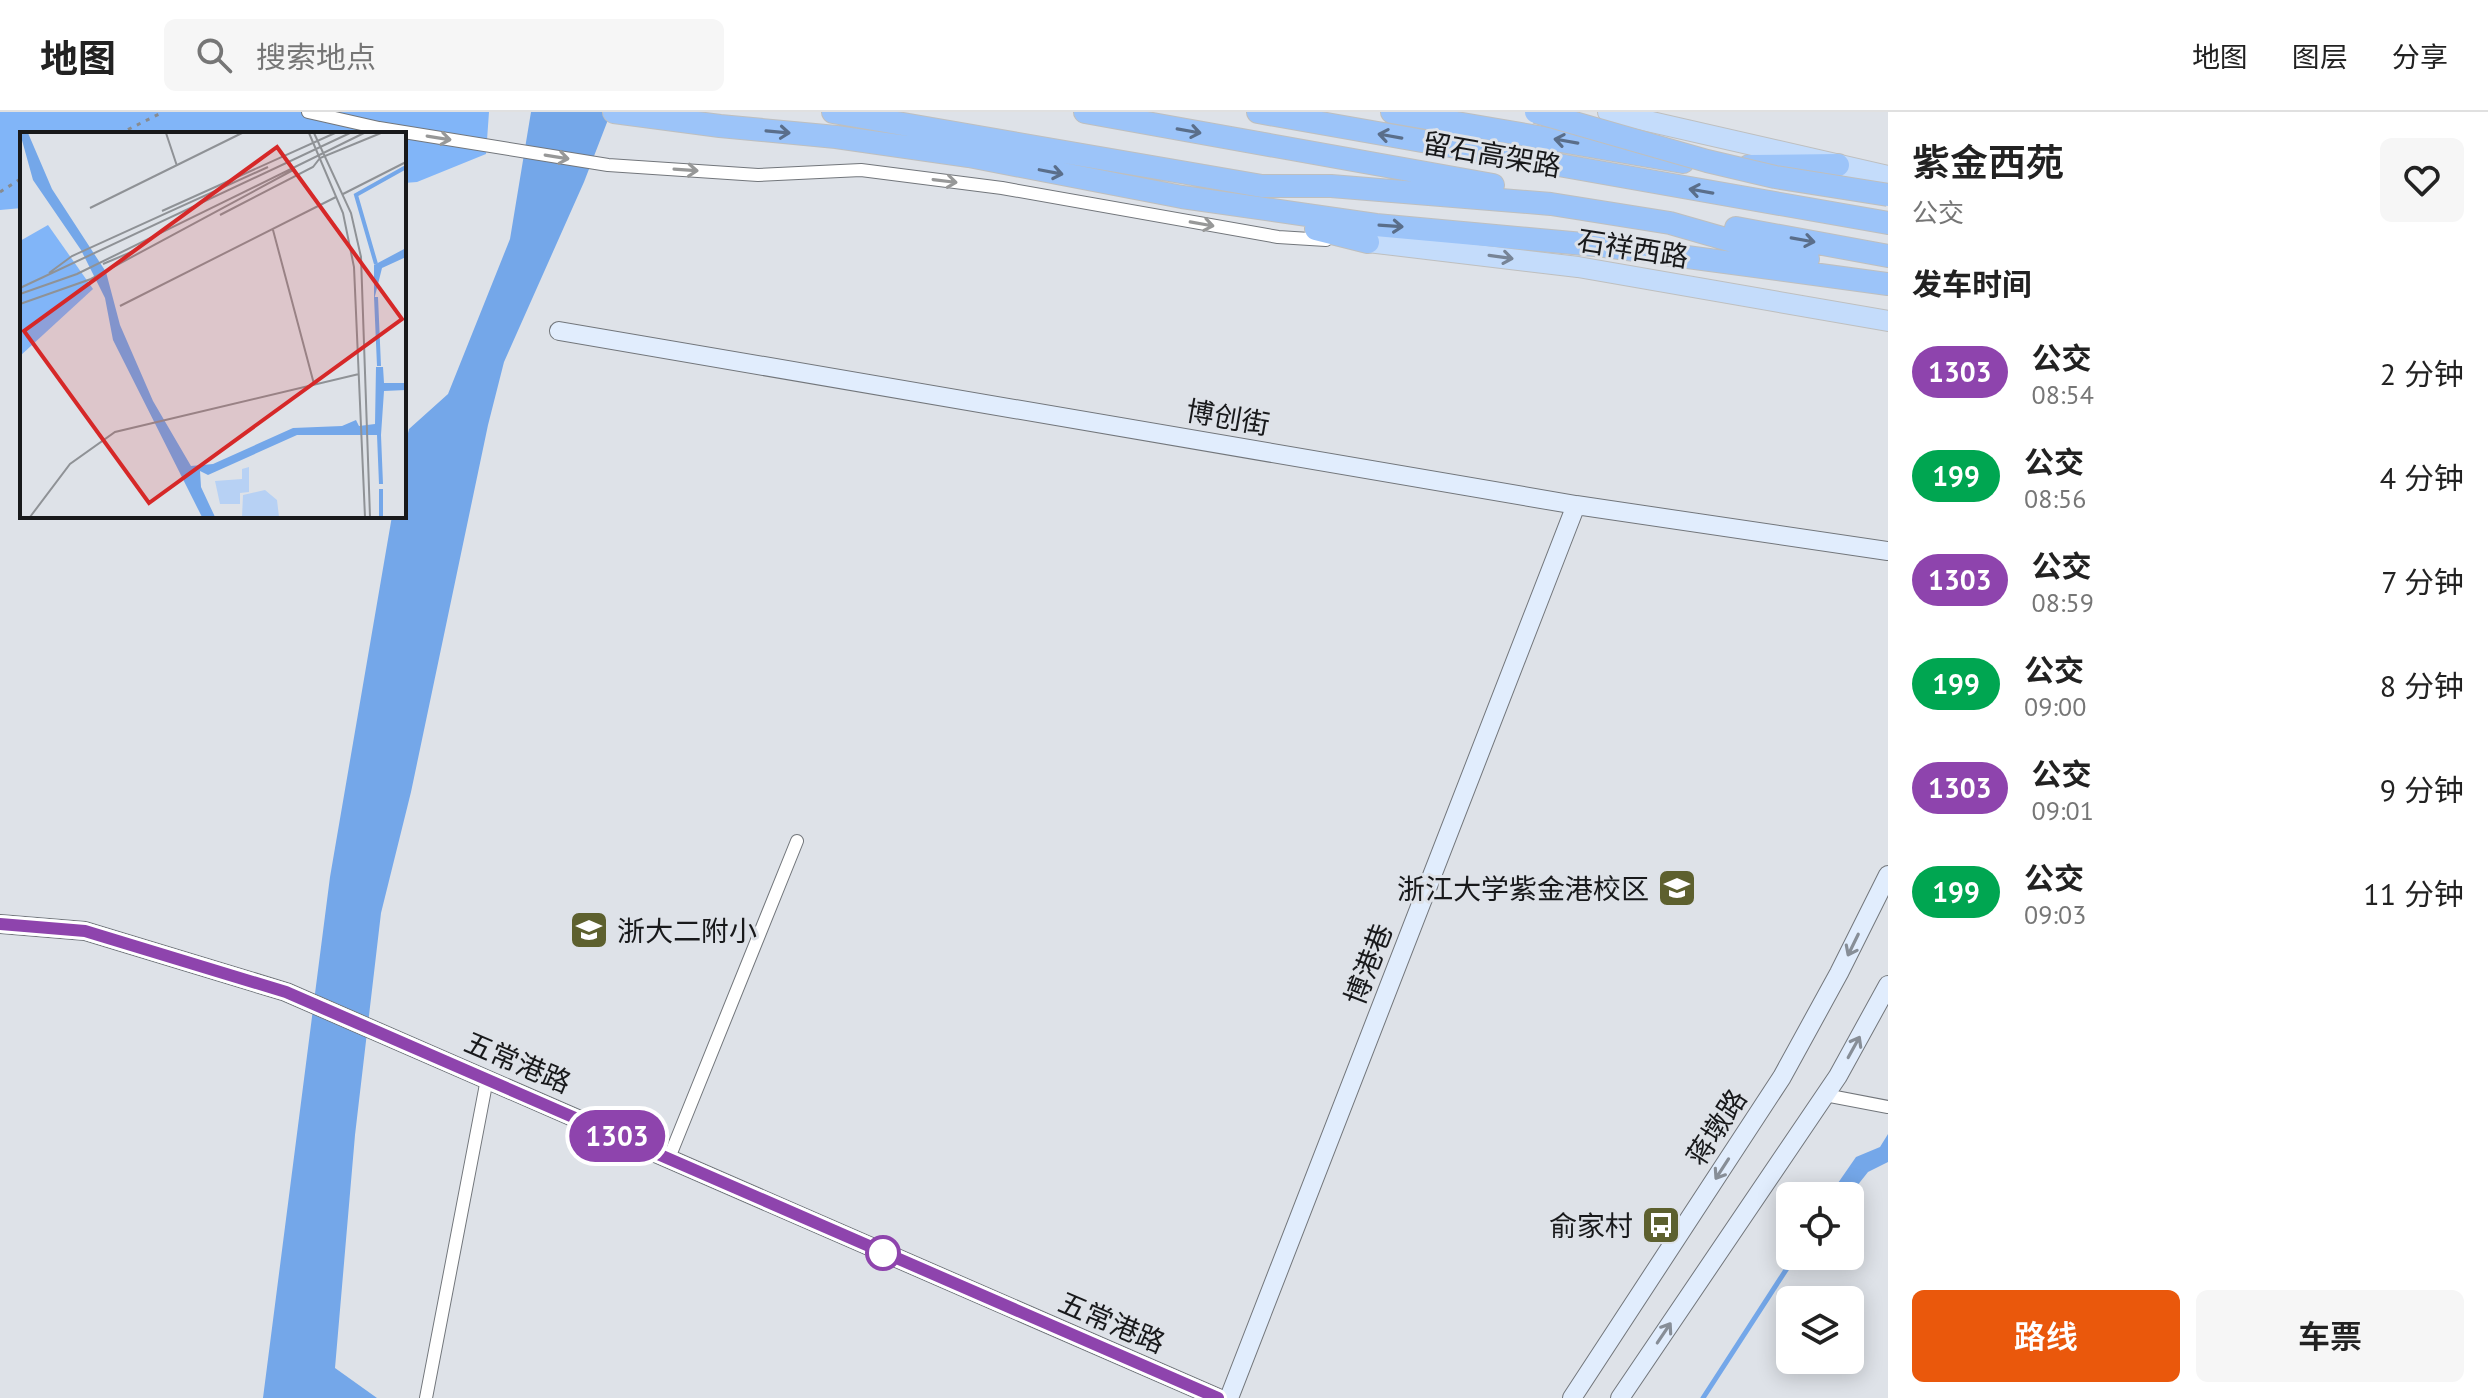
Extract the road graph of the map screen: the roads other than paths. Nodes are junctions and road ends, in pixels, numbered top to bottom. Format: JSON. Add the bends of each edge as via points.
{"nodes":[{"id":1,"x":308,"y":112,"type":"edge"},
{"id":2,"x":614,"y":112,"type":"edge"},
{"id":3,"x":833,"y":112,"type":"edge"},
{"id":4,"x":1085,"y":112,"type":"edge"},
{"id":5,"x":1258,"y":112,"type":"edge"},
{"id":6,"x":1392,"y":112,"type":"edge"},
{"id":7,"x":1536,"y":112,"type":"edge"},
{"id":8,"x":1608,"y":112,"type":"edge"},
{"id":9,"x":403,"y":132,"type":"edge"},
{"id":10,"x":406,"y":132,"type":"edge"},
{"id":11,"x":1838,"y":165,"type":"junction"},
{"id":12,"x":1888,"y":176,"type":"edge"},
{"id":13,"x":1888,"y":195,"type":"edge"},
{"id":14,"x":1182,"y":197,"type":"junction"},
{"id":15,"x":1888,"y":223,"type":"edge"},
{"id":16,"x":1368,"y":242,"type":"junction"},
{"id":17,"x":1888,"y":256,"type":"edge"},
{"id":18,"x":1888,"y":272,"type":"edge"},
{"id":19,"x":1888,"y":284,"type":"edge"},
{"id":20,"x":1888,"y":321,"type":"edge"},
{"id":21,"x":559,"y":331,"type":"dead end"},
{"id":22,"x":1576,"y":505,"type":"junction"},
{"id":23,"x":1888,"y":551,"type":"edge"},
{"id":24,"x":797,"y":841,"type":"dead end"},
{"id":25,"x":1888,"y":875,"type":"edge"},
{"id":26,"x":0,"y":924,"type":"edge"},
{"id":27,"x":1888,"y":985,"type":"edge"},
{"id":28,"x":487,"y":1079,"type":"junction"},
{"id":29,"x":1825,"y":1095,"type":"junction"},
{"id":30,"x":1888,"y":1107,"type":"edge"},
{"id":31,"x":669,"y":1158,"type":"junction"},
{"id":32,"x":426,"y":1398,"type":"edge"},
{"id":33,"x":1218,"y":1398,"type":"edge"},
{"id":34,"x":1229,"y":1398,"type":"edge"},
{"id":35,"x":1572,"y":1398,"type":"edge"},
{"id":36,"x":1620,"y":1398,"type":"edge"}],
"edges":[{"from":1,"to":9,"type":"street","one_way":true},
{"from":2,"to":14,"type":"highway","one_way":true,"via":[[969,156]]},
{"from":3,"to":18,"type":"highway","via":[[1262,186],[1331,186],[1551,204],[1670,223],[1778,254]]},
{"from":4,"to":17,"type":"highway","name":"留石高架路","one_way":true},
{"from":15,"to":5,"type":"highway","name":"留石高架路","one_way":true},
{"from":11,"to":6,"type":"highway","one_way":true,"via":[[1694,164]]},
{"from":7,"to":13,"type":"highway","bridge":true,"via":[[1707,161]]},
{"from":8,"to":11,"type":"main road"},
{"from":10,"to":16,"type":"street","one_way":true,"via":[[608,165],[758,175],[861,170],[1002,188],[1278,237]]},
{"from":11,"to":12,"type":"main road"},
{"from":14,"to":16,"type":"highway"},
{"from":14,"to":19,"type":"highway","one_way":true,"via":[[1376,225],[1605,246]]},
{"from":16,"to":20,"type":"main road","name":"石祥西路","one_way":true,"via":[[1578,267]]},
{"from":21,"to":22,"type":"street","name":"博创街"},
{"from":22,"to":23,"type":"street","name":"博创街"},
{"from":22,"to":34,"type":"street","name":"博港巷"},
{"from":24,"to":31,"type":"street"},
{"from":25,"to":35,"type":"street","name":"蒋墩路","one_way":true,"via":[[1782,1077]]},
{"from":26,"to":28,"type":"street","name":"五常港路","via":[[85,931],[286,992]]},
{"from":29,"to":27,"type":"street","one_way":true},
{"from":28,"to":31,"type":"street","name":"五常港路"},
{"from":28,"to":32,"type":"street"},
{"from":29,"to":30,"type":"street"},
{"from":36,"to":29,"type":"street","one_way":true},
{"from":31,"to":33,"type":"street","name":"五常港路"}]}
